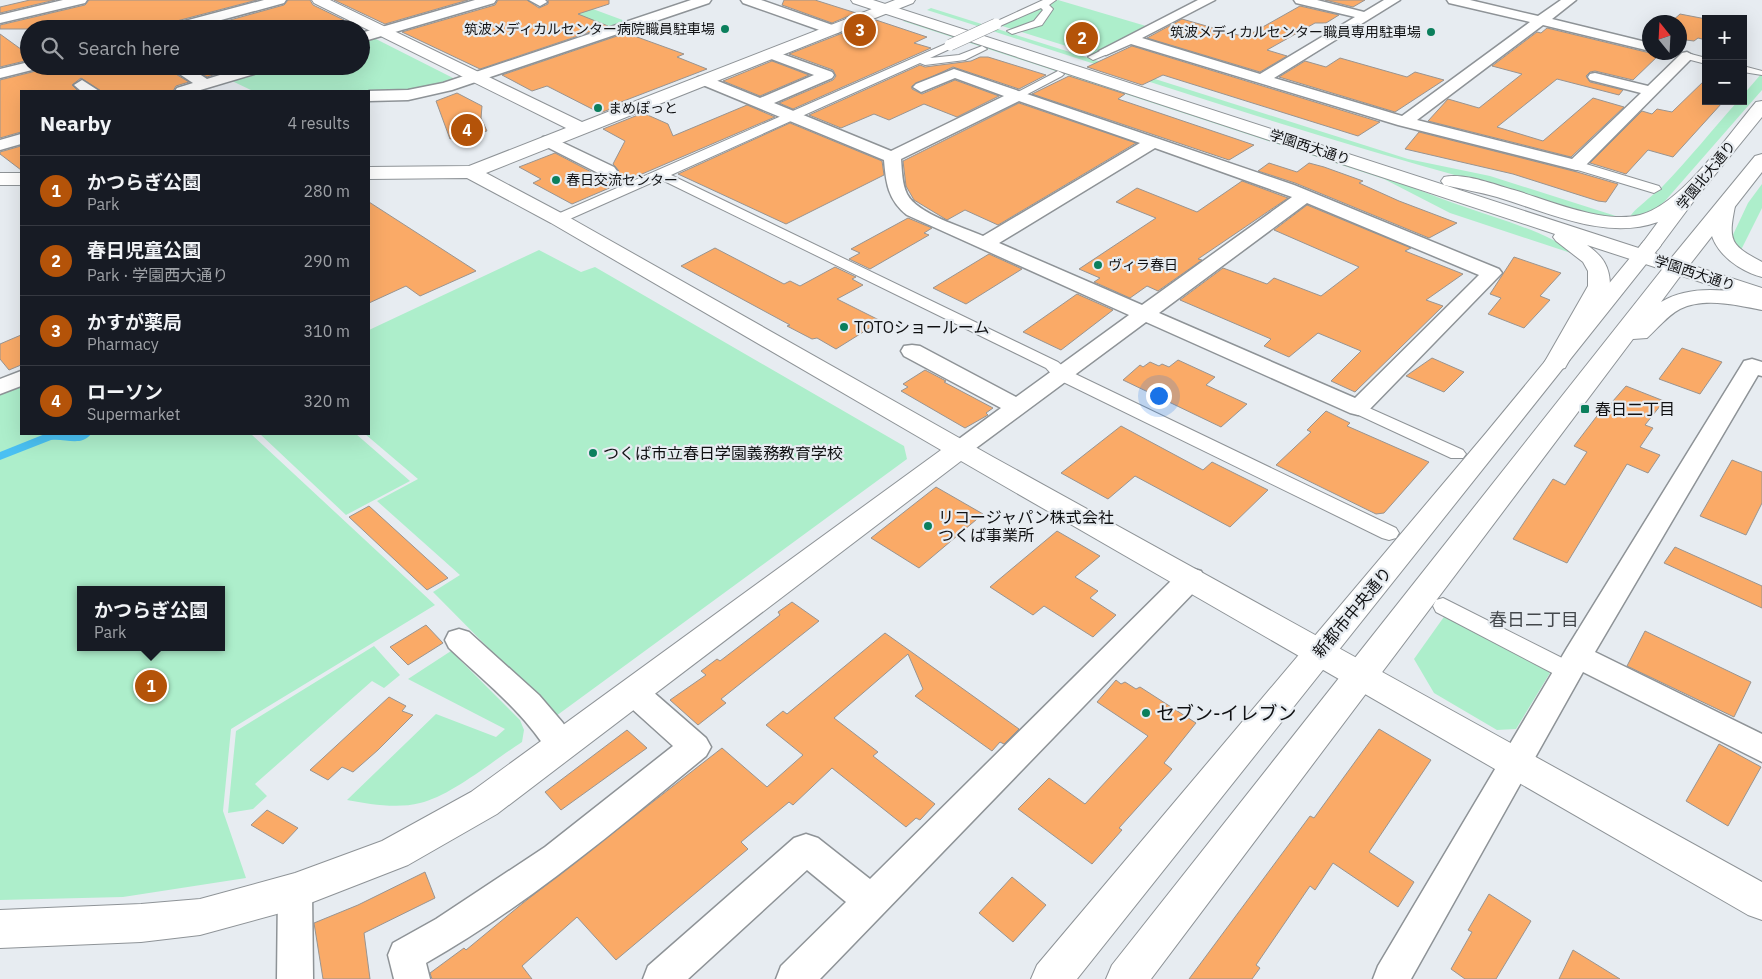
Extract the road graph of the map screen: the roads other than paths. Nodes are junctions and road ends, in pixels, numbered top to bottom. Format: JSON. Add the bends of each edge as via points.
{"nodes":[{"id":1,"x":80,"y":0,"type":"edge"},
{"id":2,"x":279,"y":0,"type":"edge"},
{"id":3,"x":318,"y":0,"type":"edge"},
{"id":4,"x":489,"y":0,"type":"edge"},
{"id":5,"x":704,"y":0,"type":"edge"},
{"id":6,"x":748,"y":0,"type":"edge"},
{"id":7,"x":858,"y":0,"type":"edge"},
{"id":8,"x":1208,"y":0,"type":"edge"},
{"id":9,"x":1301,"y":0,"type":"edge"},
{"id":10,"x":1393,"y":0,"type":"edge"},
{"id":11,"x":1454,"y":0,"type":"edge"},
{"id":12,"x":1569,"y":0,"type":"edge"},
{"id":13,"x":1046,"y":2,"type":"edge"},
{"id":14,"x":1477,"y":2,"type":"edge"},
{"id":15,"x":895,"y":3,"type":"edge"},
{"id":16,"x":1365,"y":16,"type":"junction"},
{"id":17,"x":0,"y":19,"type":"edge"},
{"id":18,"x":205,"y":20,"type":"edge"},
{"id":19,"x":359,"y":20,"type":"edge"},
{"id":20,"x":1541,"y":20,"type":"junction"},
{"id":21,"x":370,"y":26,"type":"edge"},
{"id":22,"x":833,"y":30,"type":"junction"},
{"id":23,"x":1012,"y":31,"type":"dead end"},
{"id":24,"x":383,"y":32,"type":"junction"},
{"id":25,"x":370,"y":36,"type":"edge"},
{"id":26,"x":1130,"y":39,"type":"junction"},
{"id":27,"x":1642,"y":45,"type":"edge"},
{"id":28,"x":982,"y":49,"type":"dead end"},
{"id":29,"x":771,"y":54,"type":"junction"},
{"id":30,"x":1099,"y":54,"type":"dead end"},
{"id":31,"x":1687,"y":56,"type":"edge"},
{"id":32,"x":1702,"y":59,"type":"edge"},
{"id":33,"x":1675,"y":60,"type":"edge"},
{"id":34,"x":909,"y":64,"type":"junction"},
{"id":35,"x":20,"y":69,"type":"edge"},
{"id":36,"x":1747,"y":70,"type":"edge"},
{"id":37,"x":1758,"y":73,"type":"dead end"},
{"id":38,"x":0,"y":74,"type":"edge"},
{"id":39,"x":1058,"y":74,"type":"dead end"},
{"id":40,"x":196,"y":75,"type":"edge"},
{"id":41,"x":236,"y":75,"type":"edge"},
{"id":42,"x":476,"y":77,"type":"junction"},
{"id":43,"x":1595,"y":77,"type":"dead end"},
{"id":44,"x":1262,"y":79,"type":"junction"},
{"id":45,"x":703,"y":80,"type":"junction"},
{"id":46,"x":212,"y":82,"type":"junction"},
{"id":47,"x":921,"y":87,"type":"dead end"},
{"id":48,"x":185,"y":90,"type":"edge"},
{"id":49,"x":236,"y":90,"type":"edge"},
{"id":50,"x":1652,"y":91,"type":"junction"},
{"id":51,"x":1018,"y":95,"type":"junction"},
{"id":52,"x":370,"y":96,"type":"edge"},
{"id":53,"x":761,"y":103,"type":"junction"},
{"id":54,"x":1762,"y":106,"type":"edge"},
{"id":55,"x":793,"y":117,"type":"junction"},
{"id":56,"x":1404,"y":122,"type":"junction"},
{"id":57,"x":582,"y":128,"type":"junction"},
{"id":58,"x":20,"y":139,"type":"edge"},
{"id":59,"x":550,"y":141,"type":"junction"},
{"id":60,"x":1154,"y":142,"type":"junction"},
{"id":61,"x":0,"y":145,"type":"edge"},
{"id":62,"x":892,"y":157,"type":"junction"},
{"id":63,"x":1762,"y":160,"type":"edge"},
{"id":64,"x":1576,"y":165,"type":"junction"},
{"id":65,"x":608,"y":171,"type":"dead end"},
{"id":66,"x":471,"y":172,"type":"junction"},
{"id":67,"x":370,"y":173,"type":"edge"},
{"id":68,"x":660,"y":174,"type":"junction"},
{"id":69,"x":0,"y":179,"type":"edge"},
{"id":70,"x":20,"y":179,"type":"edge"},
{"id":71,"x":1445,"y":185,"type":"junction"},
{"id":72,"x":1654,"y":188,"type":"dead end"},
{"id":73,"x":1689,"y":194,"type":"junction"},
{"id":74,"x":1304,"y":196,"type":"junction"},
{"id":75,"x":1725,"y":206,"type":"junction"},
{"id":76,"x":558,"y":218,"type":"junction"},
{"id":77,"x":985,"y":243,"type":"junction"},
{"id":78,"x":1647,"y":250,"type":"junction"},
{"id":79,"x":1680,"y":261,"type":"junction"},
{"id":80,"x":1762,"y":271,"type":"edge"},
{"id":81,"x":1762,"y":280,"type":"edge"},
{"id":82,"x":1762,"y":295,"type":"edge"},
{"id":83,"x":1762,"y":303,"type":"edge"},
{"id":84,"x":1143,"y":313,"type":"junction"},
{"id":85,"x":912,"y":351,"type":"dead end"},
{"id":86,"x":1556,"y":363,"type":"junction"},
{"id":87,"x":1762,"y":369,"type":"edge"},
{"id":88,"x":1061,"y":374,"type":"junction"},
{"id":89,"x":1589,"y":377,"type":"junction"},
{"id":90,"x":20,"y":378,"type":"edge"},
{"id":91,"x":0,"y":387,"type":"edge"},
{"id":92,"x":1017,"y":407,"type":"junction"},
{"id":93,"x":1358,"y":408,"type":"junction"},
{"id":94,"x":960,"y":449,"type":"junction"},
{"id":95,"x":1457,"y":454,"type":"dead end"},
{"id":96,"x":1388,"y":534,"type":"dead end"},
{"id":97,"x":1191,"y":578,"type":"junction"},
{"id":98,"x":1442,"y":606,"type":"dead end"},
{"id":99,"x":459,"y":640,"type":"dead end"},
{"id":100,"x":1319,"y":652,"type":"junction"},
{"id":101,"x":1572,"y":663,"type":"junction"},
{"id":102,"x":1360,"y":675,"type":"junction"},
{"id":103,"x":633,"y":692,"type":"junction"},
{"id":104,"x":561,"y":746,"type":"junction"},
{"id":105,"x":1762,"y":749,"type":"edge"},
{"id":106,"x":1518,"y":762,"type":"junction"},
{"id":107,"x":295,"y":891,"type":"junction"},
{"id":108,"x":872,"y":902,"type":"junction"},
{"id":109,"x":1762,"y":902,"type":"edge"},
{"id":110,"x":0,"y":929,"type":"edge"},
{"id":111,"x":295,"y":979,"type":"edge"},
{"id":112,"x":412,"y":979,"type":"edge"},
{"id":113,"x":661,"y":979,"type":"edge"},
{"id":114,"x":794,"y":979,"type":"edge"},
{"id":115,"x":1050,"y":979,"type":"edge"},
{"id":116,"x":1126,"y":979,"type":"edge"},
{"id":117,"x":1391,"y":979,"type":"edge"}],
"edges":[{"from":1,"to":17,"type":"street"},
{"from":2,"to":18,"type":"street"},
{"from":3,"to":19,"type":"main road"},
{"from":4,"to":24,"type":"street"},
{"from":5,"to":42,"type":"street"},
{"from":6,"to":22,"type":"street"},
{"from":7,"to":15,"type":"main road","name":"学園西大通り"},
{"from":8,"to":26,"type":"street"},
{"from":9,"to":16,"type":"street"},
{"from":10,"to":16,"type":"street"},
{"from":11,"to":14,"type":"street"},
{"from":12,"to":20,"type":"street"},
{"from":13,"to":23,"type":"street","via":[[1048,8],[1038,23]]},
{"from":13,"to":34,"type":"street","bridge":true},
{"from":14,"to":20,"type":"street"},
{"from":15,"to":22,"type":"main road"},
{"from":15,"to":71,"type":"main road","name":"学園西大通り"},
{"from":16,"to":44,"type":"street"},
{"from":20,"to":27,"type":"street"},
{"from":20,"to":56,"type":"street"},
{"from":21,"to":24,"type":"main road"},
{"from":22,"to":29,"type":"main road"},
{"from":24,"to":25,"type":"street"},
{"from":24,"to":42,"type":"main road"},
{"from":26,"to":30,"type":"street"},
{"from":26,"to":44,"type":"street"},
{"from":28,"to":34,"type":"street","via":[[961,58]]},
{"from":29,"to":45,"type":"main road"},
{"from":29,"to":53,"type":"street","via":[[827,76]]},
{"from":31,"to":32,"type":"street"},
{"from":33,"to":50,"type":"street"},
{"from":34,"to":55,"type":"street"},
{"from":35,"to":38,"type":"street"},
{"from":36,"to":37,"type":"street"},
{"from":39,"to":51,"type":"street"},
{"from":40,"to":46,"type":"street"},
{"from":41,"to":46,"type":"street"},
{"from":42,"to":52,"type":"street","via":[[422,93]]},
{"from":42,"to":57,"type":"main road"},
{"from":43,"to":50,"type":"street"},
{"from":44,"to":56,"type":"street"},
{"from":45,"to":53,"type":"street"},
{"from":45,"to":57,"type":"main road"},
{"from":46,"to":48,"type":"street"},
{"from":46,"to":49,"type":"street"},
{"from":47,"to":51,"type":"street","via":[[954,73]]},
{"from":50,"to":64,"type":"street"},
{"from":51,"to":60,"type":"street"},
{"from":51,"to":62,"type":"street"},
{"from":53,"to":55,"type":"street"},
{"from":54,"to":73,"type":"main road","name":"学園北大通り"},
{"from":55,"to":62,"type":"street"},
{"from":55,"to":68,"type":"street"},
{"from":56,"to":64,"type":"street"},
{"from":57,"to":59,"type":"main road"},
{"from":58,"to":61,"type":"street"},
{"from":59,"to":65,"type":"street"},
{"from":59,"to":66,"type":"main road"},
{"from":60,"to":74,"type":"street"},
{"from":60,"to":77,"type":"street"},
{"from":62,"to":77,"type":"street","via":[[901,202]]},
{"from":63,"to":75,"type":"main road"},
{"from":64,"to":72,"type":"street"},
{"from":66,"to":67,"type":"main road"},
{"from":66,"to":76,"type":"main road"},
{"from":68,"to":76,"type":"street"},
{"from":68,"to":88,"type":"street","via":[[1052,365]]},
{"from":69,"to":70,"type":"main road"},
{"from":71,"to":73,"type":"main road","via":[[1488,188],[1552,208],[1615,221],[1638,221],[1662,214]]},
{"from":71,"to":78,"type":"main road","name":"学園西大通り"},
{"from":71,"to":86,"type":"main road","via":[[1468,204],[1562,236],[1592,258],[1599,271],[1599,286]]},
{"from":73,"to":78,"type":"main road","name":"学園北大通り"},
{"from":74,"to":84,"type":"street"},
{"from":74,"to":93,"type":"street","via":[[1492,273]]},
{"from":75,"to":79,"type":"main road"},
{"from":75,"to":80,"type":"main road","via":[[1720,230],[1722,240],[1741,258]]},
{"from":76,"to":94,"type":"main road"},
{"from":77,"to":84,"type":"street"},
{"from":78,"to":79,"type":"main road","name":"学園西大通り"},
{"from":78,"to":86,"type":"main road","name":"新都市中央通り"},
{"from":79,"to":81,"type":"main road","name":"学園西大通り"},
{"from":79,"to":82,"type":"main road","name":"学園西大通り"},
{"from":79,"to":89,"type":"main road"},
{"from":83,"to":89,"type":"main road","via":[[1707,297],[1676,302]]},
{"from":84,"to":88,"type":"street"},
{"from":84,"to":93,"type":"street"},
{"from":85,"to":92,"type":"street"},
{"from":86,"to":100,"type":"main road","name":"新都市中央通り"},
{"from":87,"to":101,"type":"street","via":[[1752,366]]},
{"from":88,"to":92,"type":"street"},
{"from":88,"to":96,"type":"street"},
{"from":89,"to":102,"type":"main road"},
{"from":90,"to":91,"type":"street"},
{"from":92,"to":94,"type":"street"},
{"from":93,"to":95,"type":"street"},
{"from":94,"to":97,"type":"main road"},
{"from":94,"to":103,"type":"main road"},
{"from":97,"to":100,"type":"main road"},
{"from":97,"to":108,"type":"street"},
{"from":98,"to":101,"type":"street"},
{"from":99,"to":104,"type":"street","via":[[554,731]]},
{"from":100,"to":102,"type":"main road"},
{"from":100,"to":115,"type":"main road","name":"新都市中央通り"},
{"from":101,"to":105,"type":"street"},
{"from":101,"to":106,"type":"street"},
{"from":102,"to":106,"type":"main road"},
{"from":102,"to":116,"type":"main road"},
{"from":103,"to":104,"type":"main road"},
{"from":103,"to":112,"type":"street","via":[[695,747],[557,858],[449,931],[406,955]]},
{"from":104,"to":107,"type":"main road","via":[[444,828],[395,853]]},
{"from":106,"to":109,"type":"main road"},
{"from":106,"to":117,"type":"street"},
{"from":107,"to":110,"type":"main road","via":[[200,918]]},
{"from":107,"to":111,"type":"street"},
{"from":108,"to":113,"type":"street","via":[[806,849]]},
{"from":108,"to":114,"type":"street"}]}
